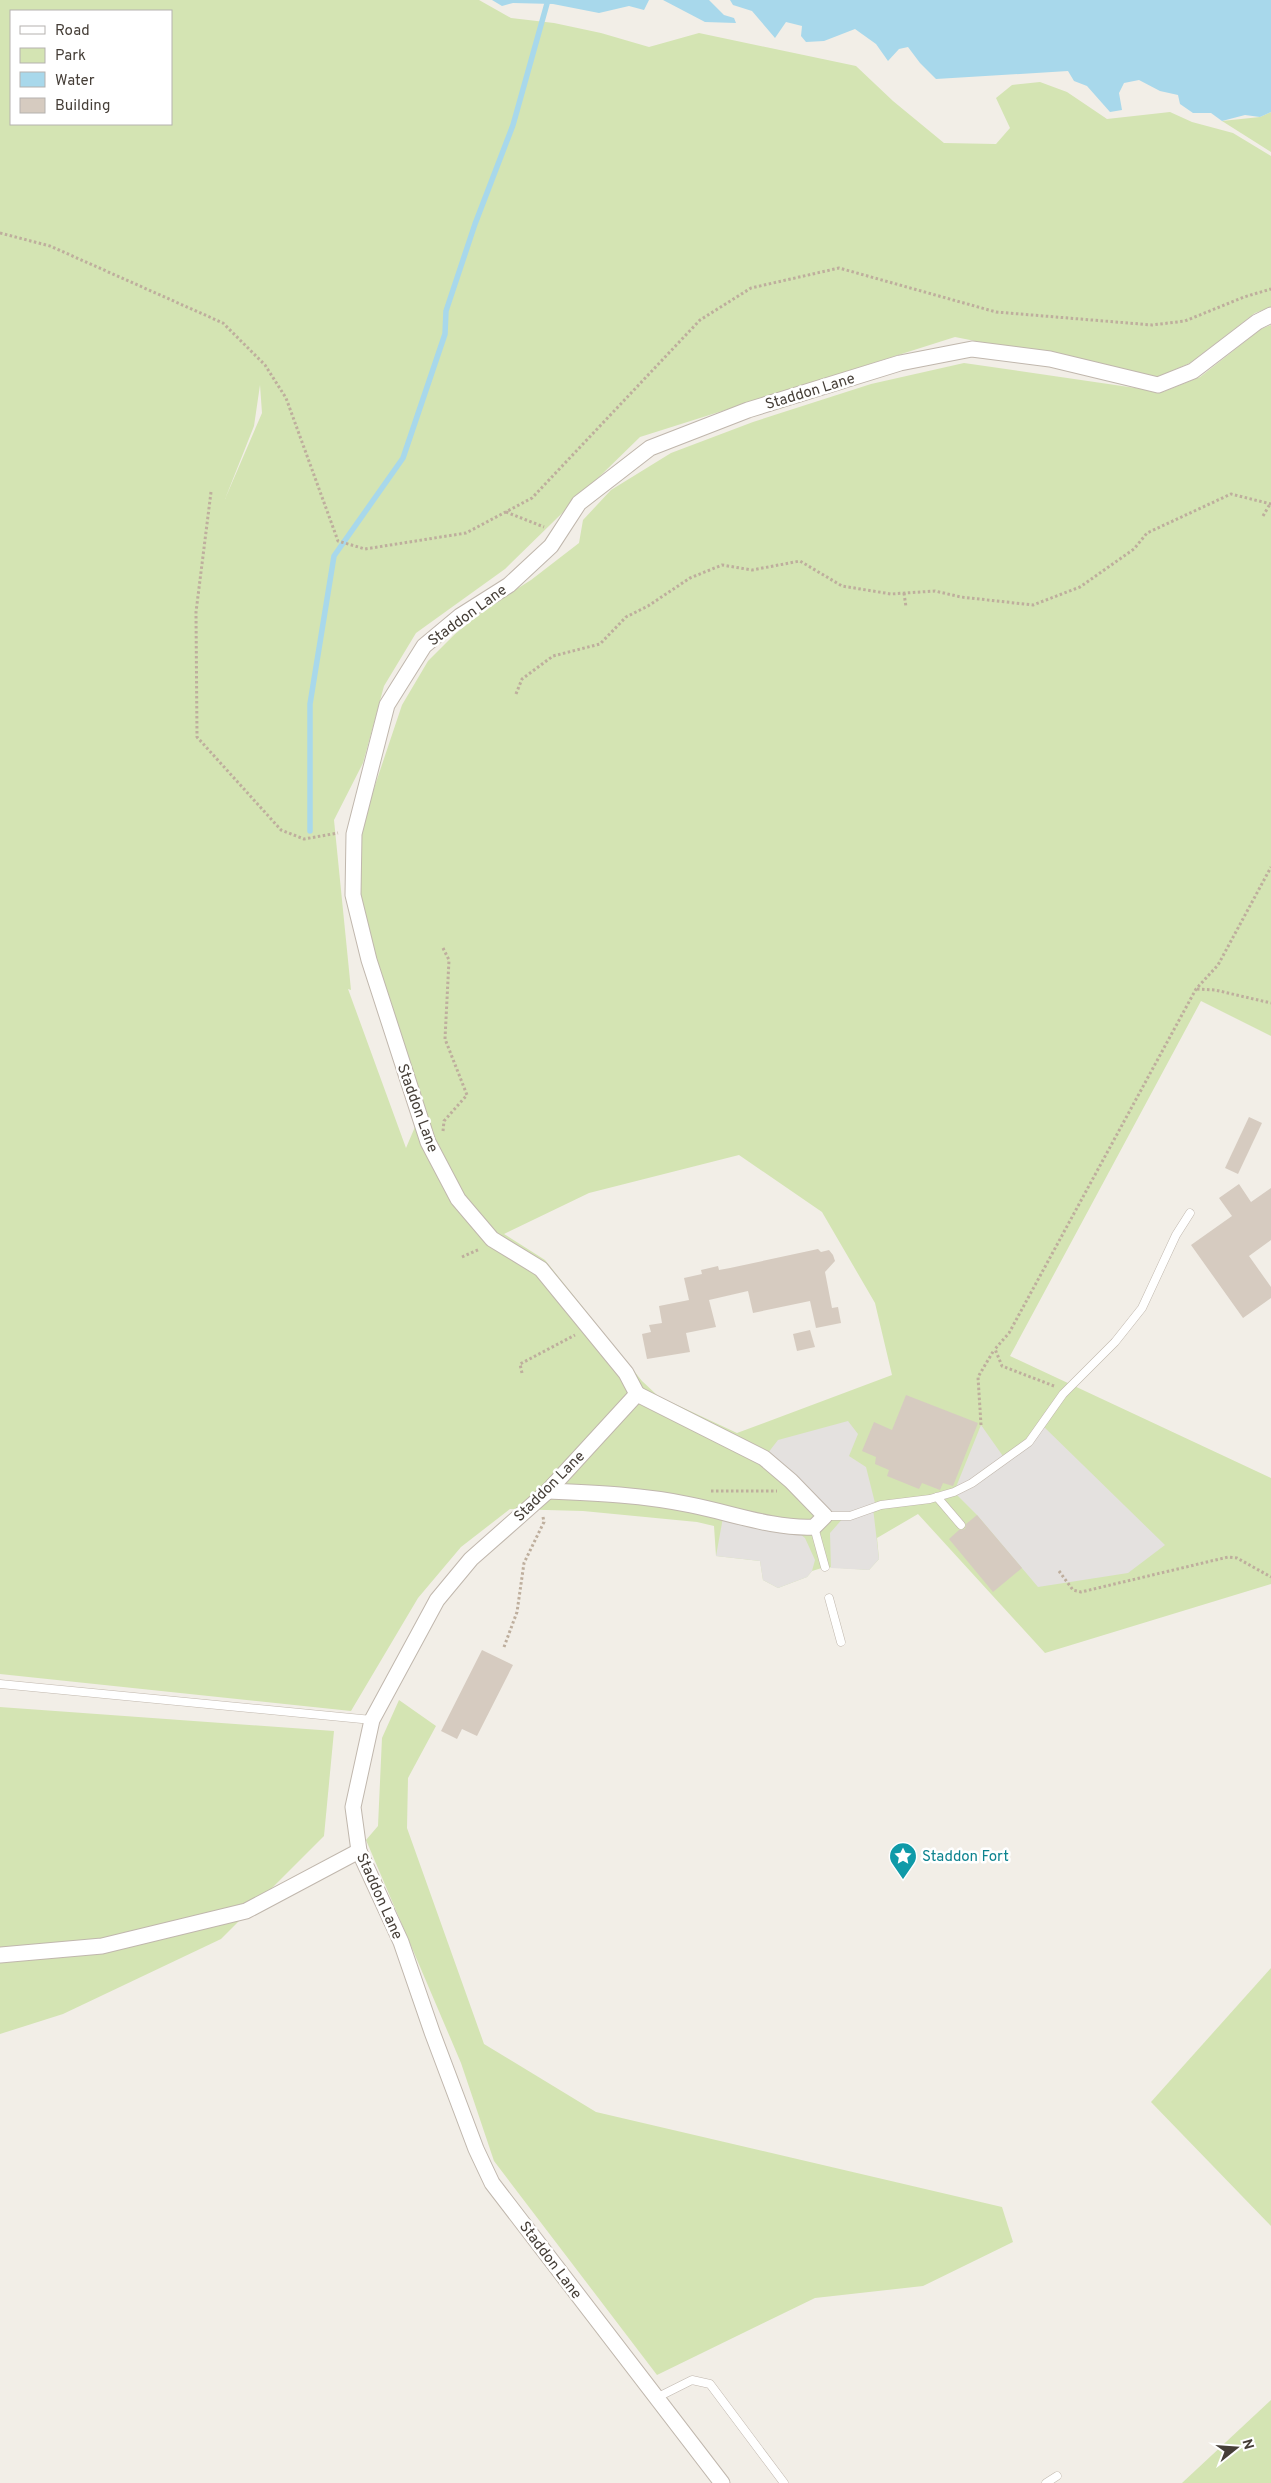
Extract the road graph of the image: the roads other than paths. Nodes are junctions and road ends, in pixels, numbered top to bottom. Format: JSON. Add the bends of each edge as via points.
{"nodes":[{"id":1,"x":1271,"y":315,"type":"edge"},
{"id":2,"x":1190,"y":1214,"type":"dead end"},
{"id":3,"x":637,"y":1394,"type":"junction"},
{"id":4,"x":543,"y":1495,"type":"junction"},
{"id":5,"x":937,"y":1498,"type":"junction"},
{"id":6,"x":825,"y":1516,"type":"junction"},
{"id":7,"x":961,"y":1525,"type":"dead end"},
{"id":8,"x":814,"y":1527,"type":"junction"},
{"id":9,"x":825,"y":1567,"type":"dead end"},
{"id":10,"x":829,"y":1598,"type":"dead end"},
{"id":11,"x":841,"y":1642,"type":"dead end"},
{"id":12,"x":0,"y":1684,"type":"edge"},
{"id":13,"x":372,"y":1720,"type":"junction"},
{"id":14,"x":359,"y":1851,"type":"junction"},
{"id":15,"x":0,"y":1955,"type":"edge"},
{"id":16,"x":656,"y":2398,"type":"junction"},
{"id":17,"x":1057,"y":2476,"type":"dead end"},
{"id":18,"x":722,"y":2483,"type":"edge"},
{"id":19,"x":784,"y":2483,"type":"edge"},
{"id":20,"x":1046,"y":2483,"type":"edge"}],
"edges":[{"from":1,"to":3,"type":"street","name":"Staddon Lane","via":[[1193,371],[1158,385],[1050,359],[972,349],[881,369],[748,410],[650,448],[579,503],[552,546],[509,585],[460,616],[424,646],[387,705],[356,830],[353,895],[377,988],[428,1142],[458,1199],[492,1239],[541,1269],[626,1373]]},
{"from":2,"to":5,"type":"lane","via":[[1176,1235],[1142,1308],[1115,1342],[1055,1405],[1029,1442],[972,1483]]},
{"from":3,"to":4,"type":"street","name":"Staddon Lane"},
{"from":3,"to":6,"type":"street","via":[[764,1458]]},
{"from":4,"to":8,"type":"street","via":[[616,1493],[690,1504],[792,1528]]},
{"from":4,"to":13,"type":"street","name":"Staddon Lane","via":[[470,1559],[437,1600]]},
{"from":5,"to":6,"type":"lane","via":[[888,1503],[850,1516]]},
{"from":5,"to":7,"type":"lane"},
{"from":6,"to":8,"type":"street"},
{"from":8,"to":9,"type":"lane"},
{"from":10,"to":11,"type":"lane"},
{"from":12,"to":13,"type":"lane"},
{"from":13,"to":14,"type":"street","name":"Staddon Lane","via":[[354,1807]]},
{"from":14,"to":15,"type":"street","via":[[246,1911],[102,1946]]},
{"from":14,"to":16,"type":"street","name":"Staddon Lane","via":[[401,1942],[476,2149],[492,2183]]},
{"from":16,"to":18,"type":"street","name":"Staddon Lane"},
{"from":16,"to":19,"type":"lane","via":[[692,2380],[710,2384]]},
{"from":17,"to":20,"type":"lane"}]}
